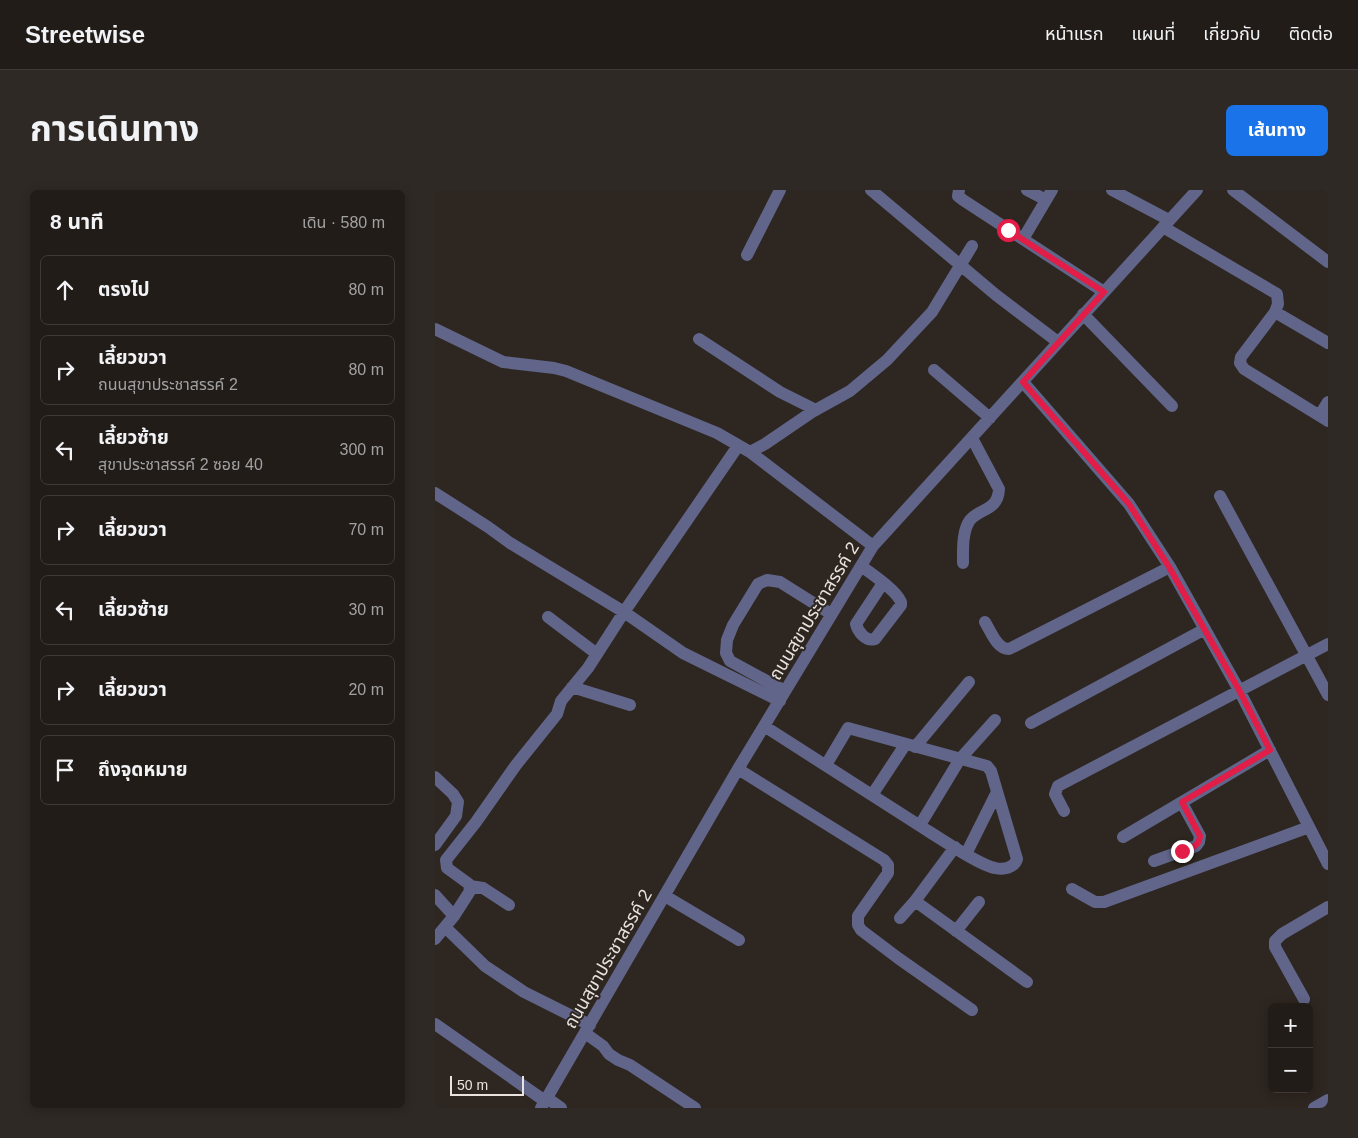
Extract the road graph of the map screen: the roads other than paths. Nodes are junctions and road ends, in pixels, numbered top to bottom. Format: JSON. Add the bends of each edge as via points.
{"nodes":[{"id":1,"x":780,"y":190,"type":"edge"},
{"id":2,"x":871,"y":190,"type":"edge"},
{"id":3,"x":959,"y":190,"type":"edge"},
{"id":4,"x":1027,"y":190,"type":"edge"},
{"id":5,"x":1112,"y":190,"type":"edge"},
{"id":6,"x":1197,"y":190,"type":"edge"},
{"id":7,"x":1233,"y":190,"type":"edge"},
{"id":8,"x":1049,"y":195,"type":"edge"},
{"id":9,"x":1165,"y":224,"type":"junction"},
{"id":10,"x":1023,"y":240,"type":"junction"},
{"id":11,"x":972,"y":246,"type":"dead end"},
{"id":12,"x":747,"y":255,"type":"dead end"},
{"id":13,"x":1328,"y":262,"type":"edge"},
{"id":14,"x":961,"y":265,"type":"junction"},
{"id":15,"x":1104,"y":292,"type":"junction"},
{"id":16,"x":1275,"y":312,"type":"junction"},
{"id":17,"x":1083,"y":314,"type":"junction"},
{"id":18,"x":435,"y":329,"type":"edge"},
{"id":19,"x":699,"y":339,"type":"dead end"},
{"id":20,"x":1058,"y":342,"type":"junction"},
{"id":21,"x":1328,"y":342,"type":"edge"},
{"id":22,"x":935,"y":370,"type":"dead end"},
{"id":23,"x":1023,"y":382,"type":"junction"},
{"id":24,"x":1328,"y":402,"type":"edge"},
{"id":25,"x":1172,"y":406,"type":"dead end"},
{"id":26,"x":816,"y":410,"type":"junction"},
{"id":27,"x":990,"y":418,"type":"junction"},
{"id":28,"x":1324,"y":418,"type":"edge"},
{"id":29,"x":972,"y":438,"type":"junction"},
{"id":30,"x":738,"y":446,"type":"junction"},
{"id":31,"x":750,"y":452,"type":"junction"},
{"id":32,"x":435,"y":493,"type":"edge"},
{"id":33,"x":1220,"y":496,"type":"dead end"},
{"id":34,"x":873,"y":546,"type":"junction"},
{"id":35,"x":963,"y":563,"type":"dead end"},
{"id":36,"x":861,"y":566,"type":"junction"},
{"id":37,"x":1169,"y":567,"type":"junction"},
{"id":38,"x":883,"y":583,"type":"dead end"},
{"id":39,"x":624,"y":612,"type":"junction"},
{"id":40,"x":831,"y":614,"type":"junction"},
{"id":41,"x":548,"y":617,"type":"dead end"},
{"id":42,"x":985,"y":622,"type":"dead end"},
{"id":43,"x":1205,"y":629,"type":"junction"},
{"id":44,"x":1328,"y":644,"type":"edge"},
{"id":45,"x":597,"y":654,"type":"junction"},
{"id":46,"x":1306,"y":656,"type":"junction"},
{"id":47,"x":969,"y":682,"type":"dead end"},
{"id":48,"x":572,"y":687,"type":"junction"},
{"id":49,"x":1239,"y":690,"type":"junction"},
{"id":50,"x":1328,"y":695,"type":"edge"},
{"id":51,"x":783,"y":696,"type":"junction"},
{"id":52,"x":630,"y":705,"type":"dead end"},
{"id":53,"x":995,"y":720,"type":"dead end"},
{"id":54,"x":1031,"y":724,"type":"dead end"},
{"id":55,"x":765,"y":726,"type":"junction"},
{"id":56,"x":910,"y":746,"type":"junction"},
{"id":57,"x":1270,"y":750,"type":"junction"},
{"id":58,"x":960,"y":759,"type":"junction"},
{"id":59,"x":826,"y":765,"type":"junction"},
{"id":60,"x":738,"y":769,"type":"junction"},
{"id":61,"x":435,"y":777,"type":"edge"},
{"id":62,"x":997,"y":792,"type":"junction"},
{"id":63,"x":872,"y":795,"type":"junction"},
{"id":64,"x":1182,"y":802,"type":"junction"},
{"id":65,"x":1064,"y":811,"type":"dead end"},
{"id":66,"x":920,"y":825,"type":"junction"},
{"id":67,"x":1309,"y":827,"type":"junction"},
{"id":68,"x":1123,"y":837,"type":"dead end"},
{"id":69,"x":435,"y":845,"type":"edge"},
{"id":70,"x":961,"y":851,"type":"junction"},
{"id":71,"x":1154,"y":861,"type":"dead end"},
{"id":72,"x":1328,"y":864,"type":"edge"},
{"id":73,"x":470,"y":886,"type":"junction"},
{"id":74,"x":1072,"y":889,"type":"dead end"},
{"id":75,"x":435,"y":895,"type":"edge"},
{"id":76,"x":665,"y":896,"type":"junction"},
{"id":77,"x":915,"y":901,"type":"junction"},
{"id":78,"x":979,"y":902,"type":"dead end"},
{"id":79,"x":509,"y":905,"type":"dead end"},
{"id":80,"x":1328,"y":907,"type":"edge"},
{"id":81,"x":454,"y":916,"type":"junction"},
{"id":82,"x":900,"y":918,"type":"dead end"},
{"id":83,"x":445,"y":928,"type":"junction"},
{"id":84,"x":956,"y":931,"type":"junction"},
{"id":85,"x":435,"y":939,"type":"edge"},
{"id":86,"x":739,"y":940,"type":"dead end"},
{"id":87,"x":1027,"y":982,"type":"dead end"},
{"id":88,"x":1304,"y":999,"type":"dead end"},
{"id":89,"x":972,"y":1010,"type":"dead end"},
{"id":90,"x":435,"y":1024,"type":"edge"},
{"id":91,"x":587,"y":1029,"type":"junction"},
{"id":92,"x":1328,"y":1100,"type":"edge"},
{"id":93,"x":544,"y":1102,"type":"edge"},
{"id":94,"x":561,"y":1108,"type":"edge"},
{"id":95,"x":695,"y":1108,"type":"edge"},
{"id":96,"x":1314,"y":1108,"type":"edge"}],
"edges":[{"from":1,"to":12,"type":"street"},
{"from":2,"to":14,"type":"street"},
{"from":3,"to":10,"type":"street","via":[[958,196],[963,200]]},
{"from":4,"to":8,"type":"street"},
{"from":5,"to":9,"type":"street"},
{"from":6,"to":9,"type":"street","name":"ถนนสุขาประชาสรรค์ 2"},
{"from":7,"to":13,"type":"street"},
{"from":8,"to":10,"type":"street"},
{"from":9,"to":15,"type":"street","name":"ถนนสุขาประชาสรรค์ 2"},
{"from":9,"to":16,"type":"street","via":[[1277,294]]},
{"from":10,"to":15,"type":"street"},
{"from":11,"to":14,"type":"street"},
{"from":14,"to":20,"type":"street"},
{"from":14,"to":26,"type":"street","via":[[933,312],[887,360],[850,391]]},
{"from":15,"to":17,"type":"street","name":"ถนนสุขาประชาสรรค์ 2"},
{"from":16,"to":21,"type":"street"},
{"from":16,"to":28,"type":"street","via":[[1241,357],[1240,363],[1244,369]]},
{"from":17,"to":20,"type":"street","name":"ถนนสุขาประชาสรรค์ 2"},
{"from":17,"to":25,"type":"street"},
{"from":18,"to":30,"type":"street","via":[[503,362],[560,370],[717,433]]},
{"from":19,"to":26,"type":"street","via":[[780,392]]},
{"from":20,"to":23,"type":"street","name":"ถนนสุขาประชาสรรค์ 2"},
{"from":22,"to":27,"type":"street"},
{"from":23,"to":27,"type":"street","name":"ถนนสุขาประชาสรรค์ 2"},
{"from":23,"to":37,"type":"street","via":[[1129,504]]},
{"from":24,"to":28,"type":"street"},
{"from":26,"to":31,"type":"street"},
{"from":27,"to":29,"type":"street","name":"ถนนสุขาประชาสรรค์ 2"},
{"from":29,"to":34,"type":"street","name":"ถนนสุขาประชาสรรค์ 2"},
{"from":29,"to":35,"type":"street","via":[[999,489],[999,497],[971,519],[966,529]]},
{"from":30,"to":31,"type":"street"},
{"from":30,"to":39,"type":"street"},
{"from":31,"to":34,"type":"street"},
{"from":32,"to":39,"type":"street"},
{"from":33,"to":46,"type":"street"},
{"from":34,"to":36,"type":"street","name":"ถนนสุขาประชาสรรค์ 2"},
{"from":36,"to":38,"type":"street"},
{"from":36,"to":40,"type":"street","name":"ถนนสุขาประชาสรรค์ 2"},
{"from":37,"to":42,"type":"street","via":[[1009,649],[999,646]]},
{"from":37,"to":43,"type":"street"},
{"from":39,"to":45,"type":"street"},
{"from":39,"to":51,"type":"street","via":[[683,653]]},
{"from":40,"to":51,"type":"street","name":"ถนนสุขาประชาสรรค์ 2"},
{"from":40,"to":51,"type":"street","via":[[779,582],[767,580],[758,584],[743,609],[727,640],[726,652],[730,661]]},
{"from":41,"to":45,"type":"street"},
{"from":43,"to":49,"type":"street"},
{"from":43,"to":54,"type":"street"},
{"from":44,"to":46,"type":"street"},
{"from":45,"to":48,"type":"street"},
{"from":46,"to":49,"type":"street"},
{"from":46,"to":50,"type":"street"},
{"from":47,"to":56,"type":"street"},
{"from":48,"to":52,"type":"street"},
{"from":48,"to":73,"type":"street","via":[[561,700],[557,714],[446,860],[447,868]]},
{"from":49,"to":57,"type":"street"},
{"from":49,"to":65,"type":"street","via":[[1058,786],[1055,794]]},
{"from":51,"to":55,"type":"street","name":"ถนนสุขาประชาสรรค์ 2"},
{"from":53,"to":58,"type":"street"},
{"from":55,"to":59,"type":"street"},
{"from":55,"to":60,"type":"street","name":"ถนนสุขาประชาสรรค์ 2"},
{"from":56,"to":58,"type":"street"},
{"from":56,"to":59,"type":"street","via":[[848,728]]},
{"from":56,"to":63,"type":"street"},
{"from":57,"to":64,"type":"street"},
{"from":57,"to":67,"type":"street"},
{"from":58,"to":62,"type":"street","via":[[987,766]]},
{"from":58,"to":66,"type":"street"},
{"from":59,"to":63,"type":"street"},
{"from":60,"to":76,"type":"street","name":"ถนนสุขาประชาสรรค์ 2"},
{"from":60,"to":89,"type":"street","via":[[888,865],[888,873],[858,916],[858,925],[897,958]]},
{"from":61,"to":69,"type":"street","via":[[458,802],[456,816]]},
{"from":62,"to":70,"type":"street"},
{"from":62,"to":70,"type":"street","via":[[1017,859],[1015,864],[994,868]]},
{"from":63,"to":66,"type":"street"},
{"from":64,"to":68,"type":"street"},
{"from":64,"to":71,"type":"street","via":[[1200,836],[1199,842]]},
{"from":66,"to":70,"type":"street"},
{"from":67,"to":72,"type":"street"},
{"from":67,"to":74,"type":"street","via":[[1104,902],[1095,902]]},
{"from":70,"to":77,"type":"street"},
{"from":73,"to":79,"type":"street","via":[[483,888]]},
{"from":73,"to":81,"type":"street","via":[[469,895]]},
{"from":75,"to":81,"type":"street"},
{"from":76,"to":86,"type":"street"},
{"from":76,"to":91,"type":"street","name":"ถนนสุขาประชาสรรค์ 2"},
{"from":77,"to":82,"type":"street"},
{"from":77,"to":84,"type":"street"},
{"from":78,"to":84,"type":"street"},
{"from":80,"to":88,"type":"street","via":[[1275,941],[1275,947]]},
{"from":81,"to":83,"type":"street"},
{"from":83,"to":85,"type":"street"},
{"from":83,"to":91,"type":"street","via":[[485,966]]},
{"from":84,"to":87,"type":"street"},
{"from":90,"to":93,"type":"street"},
{"from":91,"to":93,"type":"street","name":"ถนนสุขาประชาสรรค์ 2"},
{"from":91,"to":95,"type":"street","via":[[603,1046],[621,1054],[630,1064]]},
{"from":92,"to":96,"type":"street"},
{"from":93,"to":94,"type":"street"}]}
